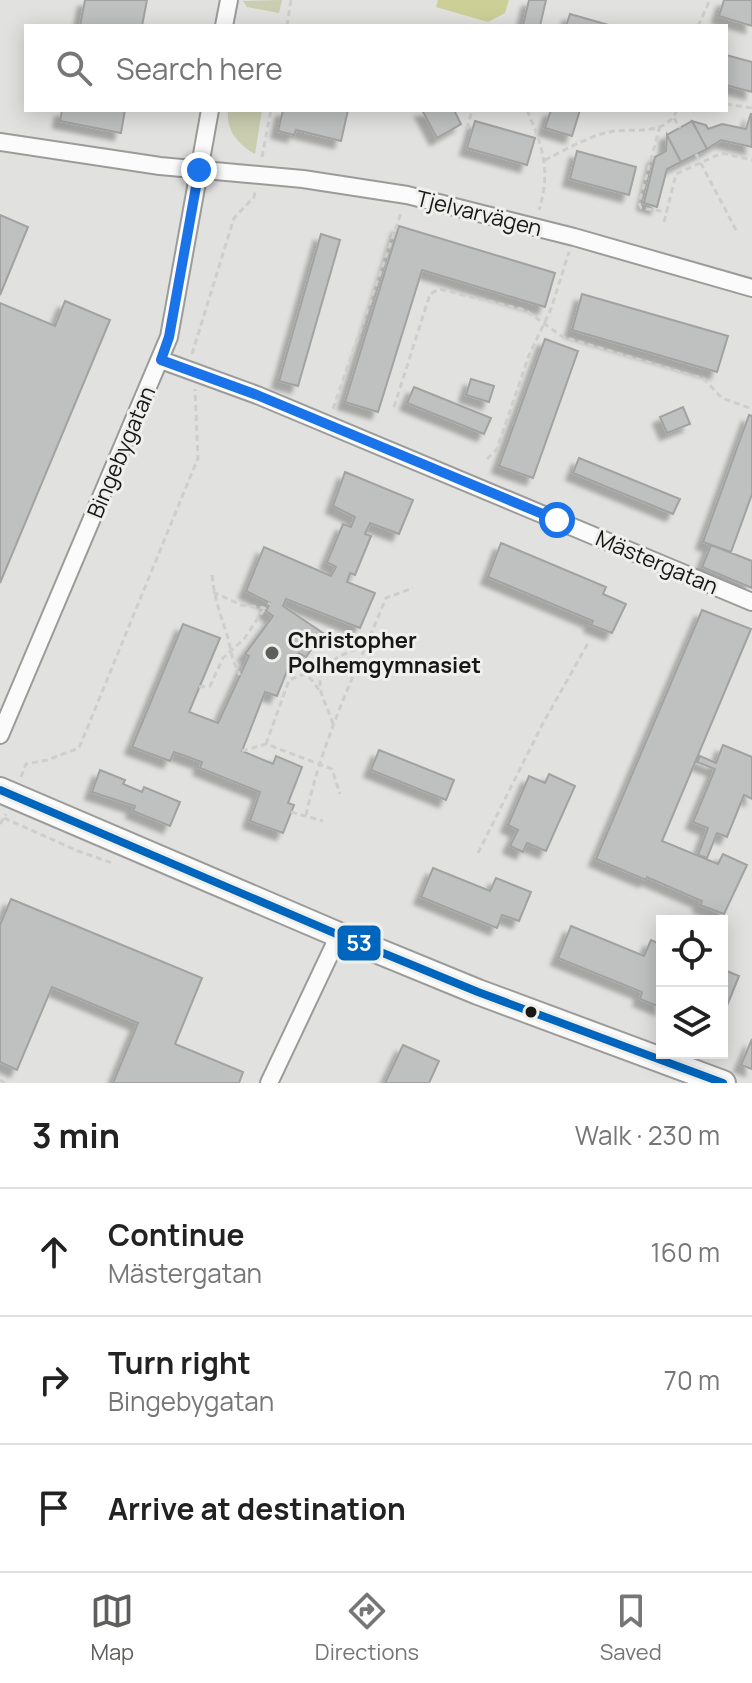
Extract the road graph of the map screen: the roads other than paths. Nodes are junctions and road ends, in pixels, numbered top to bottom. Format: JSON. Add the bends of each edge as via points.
{"nodes":[{"id":1,"x":229,"y":0,"type":"edge"},
{"id":2,"x":224,"y":24,"type":"edge"},
{"id":3,"x":210,"y":112,"type":"edge"},
{"id":4,"x":0,"y":142,"type":"edge"},
{"id":5,"x":199,"y":170,"type":"junction"},
{"id":6,"x":752,"y":288,"type":"edge"},
{"id":7,"x":161,"y":360,"type":"junction"},
{"id":8,"x":752,"y":602,"type":"edge"},
{"id":9,"x":0,"y":735,"type":"edge"},
{"id":10,"x":6,"y":793,"type":"edge"},
{"id":11,"x":339,"y":935,"type":"junction"},
{"id":12,"x":269,"y":1083,"type":"edge"},
{"id":13,"x":723,"y":1083,"type":"edge"}],
"edges":[{"from":1,"to":2,"type":"street"},
{"from":3,"to":5,"type":"street","name":"Bingebygatan"},
{"from":4,"to":5,"type":"street","name":"Tjelvarvägen"},
{"from":5,"to":6,"type":"street","name":"Tjelvarvägen","via":[[407,195]]},
{"from":5,"to":7,"type":"street","name":"Bingebygatan"},
{"from":7,"to":8,"type":"street","name":"Mästergatan"},
{"from":7,"to":9,"type":"street","name":"Bingebygatan"},
{"from":10,"to":11,"type":"main road"},
{"from":11,"to":12,"type":"street"},
{"from":11,"to":13,"type":"main road"}]}
